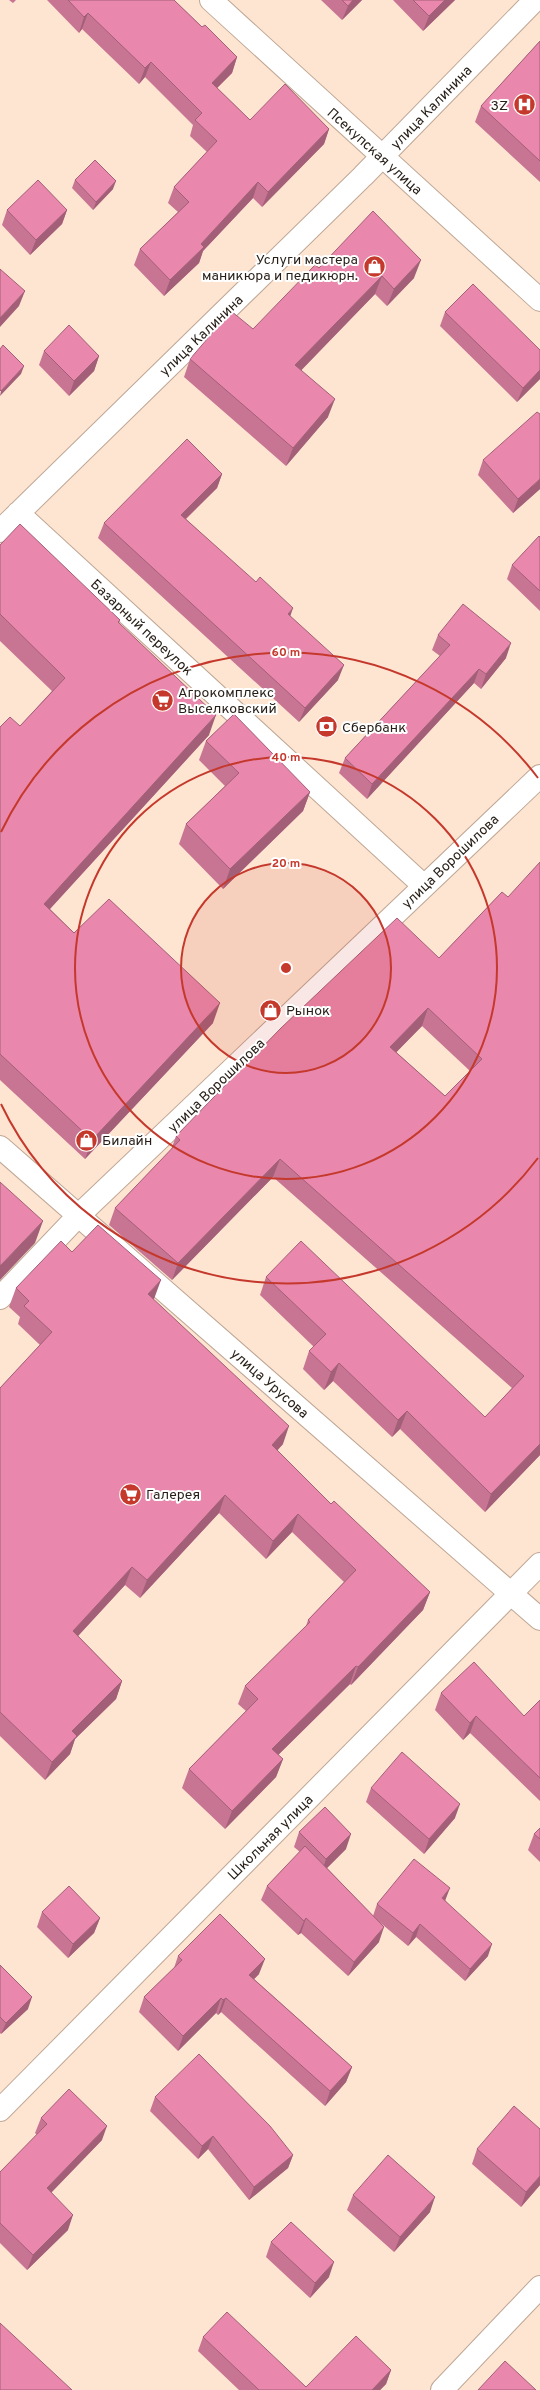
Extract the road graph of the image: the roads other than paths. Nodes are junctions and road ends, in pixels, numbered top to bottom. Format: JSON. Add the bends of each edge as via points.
{"nodes":[{"id":1,"x":210,"y":0,"type":"edge"},
{"id":2,"x":535,"y":0,"type":"edge"},
{"id":3,"x":381,"y":158,"type":"junction"},
{"id":4,"x":540,"y":300,"type":"edge"},
{"id":5,"x":18,"y":513,"type":"junction"},
{"id":6,"x":0,"y":531,"type":"edge"},
{"id":7,"x":540,"y":776,"type":"edge"},
{"id":8,"x":424,"y":886,"type":"junction"},
{"id":9,"x":0,"y":1147,"type":"edge"},
{"id":10,"x":78,"y":1216,"type":"junction"},
{"id":11,"x":0,"y":1298,"type":"edge"},
{"id":12,"x":540,"y":1564,"type":"edge"},
{"id":13,"x":511,"y":1592,"type":"junction"},
{"id":14,"x":540,"y":1619,"type":"edge"},
{"id":15,"x":0,"y":2110,"type":"edge"},
{"id":16,"x":540,"y":2287,"type":"edge"},
{"id":17,"x":442,"y":2390,"type":"edge"}],
"edges":[{"from":1,"to":3,"type":"street","name":"Псекупская улица"},
{"from":2,"to":3,"type":"street","name":"улица Калинина"},
{"from":3,"to":4,"type":"street","name":"Псекупская улица"},
{"from":3,"to":5,"type":"street","name":"улица Калинина"},
{"from":5,"to":6,"type":"street","name":"улица Калинина"},
{"from":5,"to":8,"type":"street","name":"Базарный переулок"},
{"from":7,"to":8,"type":"street","name":"улица Ворошилова"},
{"from":8,"to":10,"type":"street","name":"улица Ворошилова"},
{"from":9,"to":10,"type":"street","name":"улица Урусова"},
{"from":10,"to":11,"type":"street","name":"улица Ворошилова"},
{"from":10,"to":13,"type":"street","name":"улица Урусова"},
{"from":12,"to":13,"type":"street","name":"Школьная улица"},
{"from":13,"to":14,"type":"street","name":"улица Урусова"},
{"from":13,"to":15,"type":"street","name":"Школьная улица"},
{"from":16,"to":17,"type":"street"}]}
